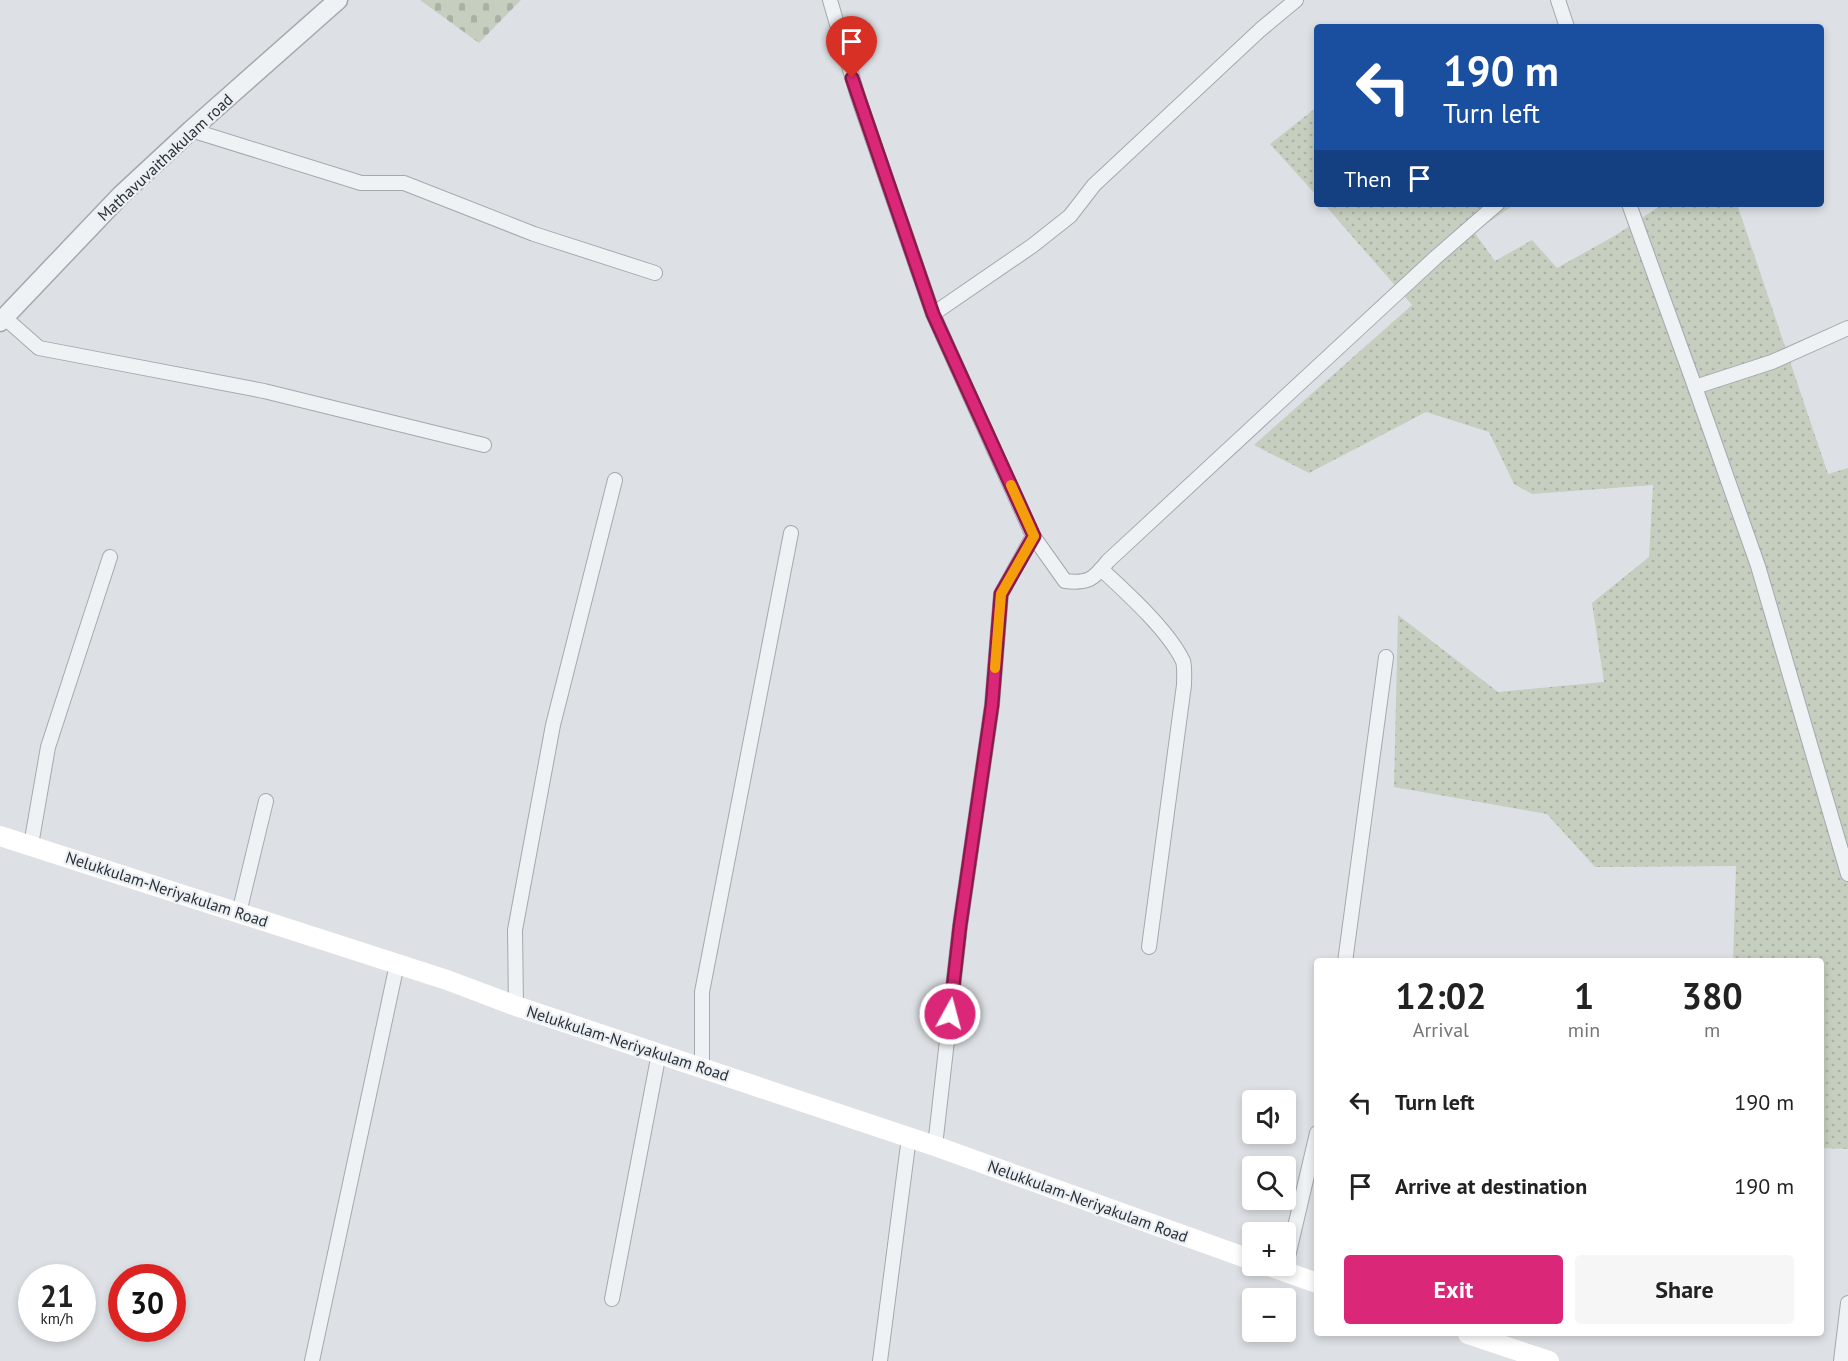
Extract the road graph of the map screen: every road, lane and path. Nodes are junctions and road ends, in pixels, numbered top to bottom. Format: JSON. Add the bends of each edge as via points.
{"nodes":[{"id":1,"x":338,"y":0,"type":"edge"},
{"id":2,"x":830,"y":0,"type":"edge"},
{"id":3,"x":1296,"y":0,"type":"edge"},
{"id":4,"x":1558,"y":0,"type":"edge"},
{"id":5,"x":1567,"y":24,"type":"edge"},
{"id":6,"x":191,"y":130,"type":"junction"},
{"id":7,"x":1494,"y":207,"type":"edge"},
{"id":8,"x":1630,"y":207,"type":"edge"},
{"id":9,"x":655,"y":273,"type":"dead end"},
{"id":10,"x":933,"y":314,"type":"junction"},
{"id":11,"x":3,"y":320,"type":"edge"},
{"id":12,"x":1848,"y":328,"type":"edge"},
{"id":13,"x":1695,"y":387,"type":"junction"},
{"id":14,"x":484,"y":445,"type":"dead end"},
{"id":15,"x":615,"y":480,"type":"dead end"},
{"id":16,"x":791,"y":533,"type":"dead end"},
{"id":17,"x":1034,"y":536,"type":"junction"},
{"id":18,"x":110,"y":557,"type":"dead end"},
{"id":19,"x":1101,"y":569,"type":"junction"},
{"id":20,"x":1386,"y":657,"type":"dead end"},
{"id":21,"x":266,"y":801,"type":"dead end"},
{"id":22,"x":0,"y":836,"type":"edge"},
{"id":23,"x":31,"y":845,"type":"junction"},
{"id":24,"x":1848,"y":874,"type":"edge"},
{"id":25,"x":239,"y":913,"type":"junction"},
{"id":26,"x":1149,"y":947,"type":"dead end"},
{"id":27,"x":1347,"y":958,"type":"edge"},
{"id":28,"x":397,"y":964,"type":"junction"},
{"id":29,"x":516,"y":1006,"type":"junction"},
{"id":30,"x":659,"y":1053,"type":"junction"},
{"id":31,"x":702,"y":1067,"type":"junction"},
{"id":32,"x":909,"y":1137,"type":"junction"},
{"id":33,"x":1314,"y":1144,"type":"edge"},
{"id":34,"x":935,"y":1146,"type":"junction"},
{"id":35,"x":1293,"y":1222,"type":"edge"},
{"id":36,"x":1242,"y":1256,"type":"edge"},
{"id":37,"x":1296,"y":1273,"type":"edge"},
{"id":38,"x":1314,"y":1281,"type":"edge"},
{"id":39,"x":612,"y":1299,"type":"dead end"},
{"id":40,"x":1848,"y":1303,"type":"edge"},
{"id":41,"x":1474,"y":1336,"type":"edge"},
{"id":42,"x":312,"y":1361,"type":"edge"},
{"id":43,"x":880,"y":1361,"type":"edge"},
{"id":44,"x":1549,"y":1361,"type":"edge"},
{"id":45,"x":1841,"y":1361,"type":"edge"}],
"edges":[{"from":1,"to":6,"type":"street","name":"Mathavuvaithakulam road"},
{"from":2,"to":10,"type":"street","via":[[858,97]]},
{"from":3,"to":10,"type":"street","via":[[1094,185],[1070,216]]},
{"from":4,"to":5,"type":"street"},
{"from":6,"to":9,"type":"street","via":[[361,183],[404,183],[534,234]]},
{"from":6,"to":11,"type":"street","name":"Mathavuvaithakulam road","via":[[121,195]]},
{"from":7,"to":19,"type":"street"},
{"from":8,"to":13,"type":"street"},
{"from":10,"to":17,"type":"street"},
{"from":11,"to":14,"type":"street","via":[[39,348],[264,392]]},
{"from":12,"to":13,"type":"street","via":[[1772,362]]},
{"from":13,"to":24,"type":"street","via":[[1758,566]]},
{"from":15,"to":29,"type":"street","via":[[553,725],[515,930]]},
{"from":16,"to":31,"type":"street","via":[[702,992]]},
{"from":17,"to":19,"type":"street","via":[[1065,581],[1090,580]]},
{"from":17,"to":34,"type":"street","via":[[1001,594],[992,705],[960,926]]},
{"from":18,"to":23,"type":"street","via":[[48,747]]},
{"from":19,"to":26,"type":"street","via":[[1136,600],[1184,664]]},
{"from":20,"to":27,"type":"street"},
{"from":21,"to":25,"type":"street"},
{"from":22,"to":23,"type":"main road","name":"Nelukkulam-Neriyakulam Road"},
{"from":23,"to":25,"type":"main road","name":"Nelukkulam-Neriyakulam Road"},
{"from":25,"to":28,"type":"main road","name":"Nelukkulam-Neriyakulam Road"},
{"from":28,"to":29,"type":"main road","name":"Nelukkulam-Neriyakulam Road"},
{"from":28,"to":42,"type":"street"},
{"from":29,"to":30,"type":"main road","name":"Nelukkulam-Neriyakulam Road"},
{"from":30,"to":31,"type":"main road","name":"Nelukkulam-Neriyakulam Road"},
{"from":30,"to":39,"type":"street"},
{"from":31,"to":32,"type":"main road","name":"Nelukkulam-Neriyakulam Road"},
{"from":32,"to":34,"type":"main road","name":"Nelukkulam-Neriyakulam Road"},
{"from":32,"to":43,"type":"street"},
{"from":33,"to":35,"type":"street"},
{"from":34,"to":36,"type":"main road","name":"Nelukkulam-Neriyakulam Road"},
{"from":37,"to":38,"type":"main road"},
{"from":40,"to":45,"type":"street"},
{"from":41,"to":44,"type":"main road"}]}
